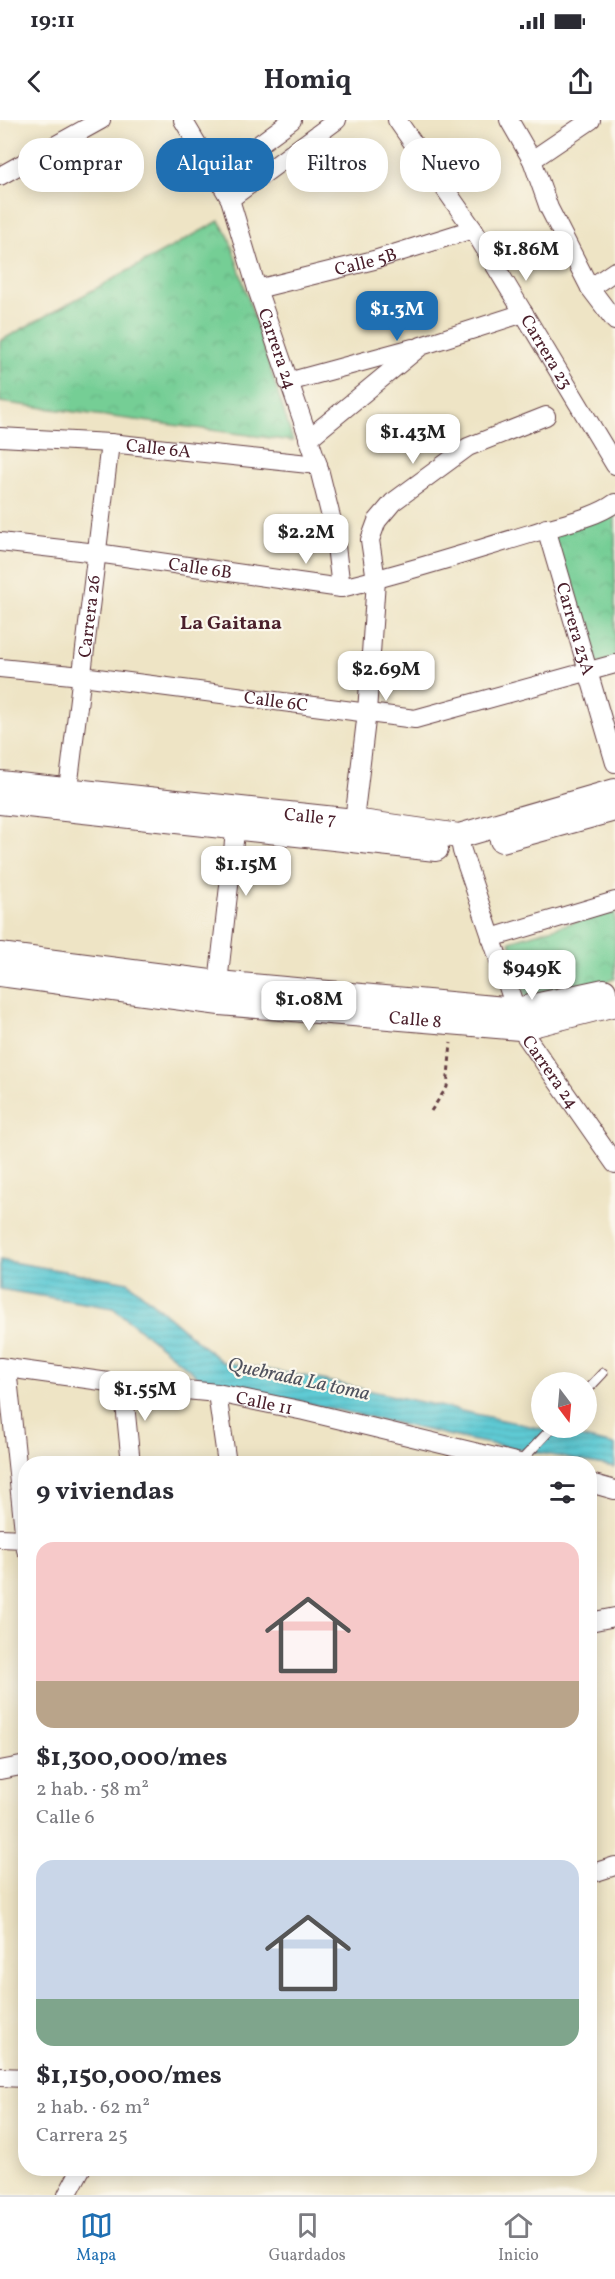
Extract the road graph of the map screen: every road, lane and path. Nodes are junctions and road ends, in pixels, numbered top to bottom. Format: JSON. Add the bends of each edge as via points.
{"nodes":[{"id":1,"x":101,"y":120,"type":"edge"},
{"id":2,"x":183,"y":120,"type":"edge"},
{"id":3,"x":292,"y":120,"type":"edge"},
{"id":4,"x":337,"y":120,"type":"edge"},
{"id":5,"x":398,"y":120,"type":"edge"},
{"id":6,"x":509,"y":120,"type":"edge"},
{"id":7,"x":591,"y":120,"type":"edge"},
{"id":8,"x":194,"y":138,"type":"edge"},
{"id":9,"x":268,"y":138,"type":"edge"},
{"id":10,"x":532,"y":160,"type":"junction"},
{"id":11,"x":0,"y":176,"type":"edge"},
{"id":12,"x":226,"y":192,"type":"edge"},
{"id":13,"x":230,"y":199,"type":"junction"},
{"id":14,"x":472,"y":228,"type":"junction"},
{"id":15,"x":615,"y":271,"type":"edge"},
{"id":16,"x":590,"y":288,"type":"junction"},
{"id":17,"x":257,"y":289,"type":"junction"},
{"id":18,"x":524,"y":313,"type":"junction"},
{"id":19,"x":615,"y":321,"type":"edge"},
{"id":20,"x":421,"y":345,"type":"junction"},
{"id":21,"x":288,"y":382,"type":"junction"},
{"id":22,"x":546,"y":416,"type":"dead end"},
{"id":23,"x":0,"y":437,"type":"edge"},
{"id":24,"x":308,"y":439,"type":"junction"},
{"id":25,"x":110,"y":443,"type":"junction"},
{"id":26,"x":318,"y":465,"type":"junction"},
{"id":27,"x":615,"y":465,"type":"edge"},
{"id":28,"x":611,"y":506,"type":"edge"},
{"id":29,"x":546,"y":528,"type":"junction"},
{"id":30,"x":0,"y":542,"type":"edge"},
{"id":31,"x":98,"y":553,"type":"junction"},
{"id":32,"x":376,"y":580,"type":"junction"},
{"id":33,"x":341,"y":588,"type":"junction"},
{"id":34,"x":615,"y":664,"type":"edge"},
{"id":35,"x":0,"y":668,"type":"edge"},
{"id":36,"x":587,"y":673,"type":"junction"},
{"id":37,"x":82,"y":676,"type":"junction"},
{"id":38,"x":367,"y":712,"type":"junction"},
{"id":39,"x":615,"y":763,"type":"edge"},
{"id":40,"x":0,"y":783,"type":"edge"},
{"id":41,"x":68,"y":789,"type":"junction"},
{"id":42,"x":615,"y":791,"type":"edge"},
{"id":43,"x":0,"y":802,"type":"edge"},
{"id":44,"x":615,"y":809,"type":"edge"},
{"id":45,"x":237,"y":817,"type":"junction"},
{"id":46,"x":354,"y":821,"type":"junction"},
{"id":47,"x":460,"y":844,"type":"junction"},
{"id":48,"x":615,"y":901,"type":"edge"},
{"id":49,"x":491,"y":938,"type":"junction"},
{"id":50,"x":0,"y":955,"type":"edge"},
{"id":51,"x":0,"y":974,"type":"edge"},
{"id":52,"x":218,"y":983,"type":"junction"},
{"id":53,"x":615,"y":988,"type":"edge"},
{"id":54,"x":615,"y":1004,"type":"edge"},
{"id":55,"x":518,"y":1019,"type":"junction"},
{"id":56,"x":453,"y":1023,"type":"junction"},
{"id":57,"x":431,"y":1111,"type":"dead end"},
{"id":58,"x":615,"y":1164,"type":"edge"},
{"id":59,"x":4,"y":1367,"type":"edge"},
{"id":60,"x":603,"y":1373,"type":"dead end"},
{"id":61,"x":597,"y":1379,"type":"edge"},
{"id":62,"x":123,"y":1384,"type":"junction"},
{"id":63,"x":217,"y":1393,"type":"junction"},
{"id":64,"x":543,"y":1438,"type":"edge"},
{"id":65,"x":450,"y":1455,"type":"edge"},
{"id":66,"x":130,"y":1456,"type":"edge"},
{"id":67,"x":226,"y":1456,"type":"edge"},
{"id":68,"x":528,"y":1456,"type":"edge"},
{"id":69,"x":18,"y":1485,"type":"edge"},
{"id":70,"x":597,"y":1485,"type":"edge"},
{"id":71,"x":615,"y":1490,"type":"edge"},
{"id":72,"x":0,"y":1538,"type":"edge"},
{"id":73,"x":18,"y":1542,"type":"edge"},
{"id":74,"x":615,"y":1617,"type":"edge"},
{"id":75,"x":597,"y":1621,"type":"edge"},
{"id":76,"x":18,"y":1767,"type":"edge"},
{"id":77,"x":0,"y":1770,"type":"edge"},
{"id":78,"x":615,"y":1866,"type":"edge"},
{"id":79,"x":597,"y":1872,"type":"edge"},
{"id":80,"x":0,"y":2077,"type":"edge"},
{"id":81,"x":18,"y":2078,"type":"edge"},
{"id":82,"x":77,"y":2176,"type":"edge"},
{"id":83,"x":67,"y":2195,"type":"edge"}],
"edges":[{"from":1,"to":11,"type":"street"},
{"from":2,"to":8,"type":"street","name":"Carrera 24"},
{"from":3,"to":9,"type":"street"},
{"from":4,"to":13,"type":"street"},
{"from":5,"to":14,"type":"street","name":"Carrera 23"},
{"from":6,"to":10,"type":"street"},
{"from":7,"to":10,"type":"street"},
{"from":10,"to":16,"type":"street","via":[[549,208]]},
{"from":12,"to":13,"type":"street","name":"Carrera 24"},
{"from":13,"to":17,"type":"street","name":"Carrera 24"},
{"from":14,"to":17,"type":"street","name":"Calle 5B","via":[[374,260]]},
{"from":14,"to":18,"type":"street","name":"Carrera 23"},
{"from":15,"to":16,"type":"street"},
{"from":16,"to":19,"type":"street"},
{"from":17,"to":21,"type":"street","name":"Carrera 24"},
{"from":18,"to":20,"type":"street"},
{"from":18,"to":27,"type":"street","name":"Carrera 23"},
{"from":20,"to":21,"type":"street"},
{"from":20,"to":24,"type":"street"},
{"from":21,"to":24,"type":"street","name":"Carrera 24"},
{"from":22,"to":32,"type":"street","via":[[468,447],[393,502],[377,521],[370,540]]},
{"from":23,"to":25,"type":"street","name":"Calle 6A"},
{"from":24,"to":26,"type":"street","name":"Carrera 24"},
{"from":25,"to":26,"type":"street","name":"Calle 6A"},
{"from":25,"to":31,"type":"street","name":"Carrera 26"},
{"from":26,"to":33,"type":"street","name":"Carrera 24","via":[[334,529]]},
{"from":28,"to":29,"type":"street","name":"Calle 6B"},
{"from":29,"to":32,"type":"street","name":"Calle 6B"},
{"from":29,"to":36,"type":"street","name":"Carrera 23A"},
{"from":30,"to":31,"type":"street","name":"Calle 6B"},
{"from":31,"to":33,"type":"street","name":"Calle 6B"},
{"from":31,"to":37,"type":"street","name":"Carrera 26"},
{"from":32,"to":33,"type":"street","name":"Calle 6B"},
{"from":32,"to":38,"type":"street"},
{"from":34,"to":36,"type":"street","name":"Calle 6C"},
{"from":35,"to":37,"type":"street","name":"Calle 6C"},
{"from":36,"to":38,"type":"street","name":"Calle 6C","via":[[415,719]]},
{"from":36,"to":39,"type":"street","name":"Carrera 23A"},
{"from":37,"to":38,"type":"street","name":"Calle 6C"},
{"from":37,"to":41,"type":"street","name":"Carrera 26"},
{"from":38,"to":46,"type":"street"},
{"from":40,"to":41,"type":"main road","name":"Calle 7"},
{"from":41,"to":45,"type":"main road","name":"Calle 7"},
{"from":42,"to":47,"type":"main road","name":"Calle 7"},
{"from":43,"to":45,"type":"main road","name":"Calle 7"},
{"from":44,"to":47,"type":"main road","name":"Calle 7"},
{"from":45,"to":46,"type":"main road","name":"Calle 7"},
{"from":45,"to":47,"type":"main road","name":"Calle 7"},
{"from":45,"to":52,"type":"street"},
{"from":46,"to":47,"type":"main road","name":"Calle 7"},
{"from":47,"to":49,"type":"street","name":"Carrera 24"},
{"from":48,"to":49,"type":"street"},
{"from":49,"to":55,"type":"street","name":"Carrera 24"},
{"from":50,"to":52,"type":"main road","name":"Calle 8"},
{"from":51,"to":56,"type":"main road","name":"Calle 8","via":[[220,1003]]},
{"from":52,"to":55,"type":"main road","name":"Calle 8"},
{"from":53,"to":55,"type":"main road","name":"Calle 8"},
{"from":54,"to":55,"type":"main road","name":"Calle 8"},
{"from":55,"to":56,"type":"main road","name":"Calle 8"},
{"from":55,"to":58,"type":"street","name":"Carrera 24"},
{"from":56,"to":57,"type":"path","via":[[447,1087]]},
{"from":59,"to":62,"type":"street","name":"Calle 11"},
{"from":59,"to":69,"type":"street"},
{"from":60,"to":61,"type":"lane"},
{"from":62,"to":63,"type":"street","name":"Calle 11"},
{"from":62,"to":66,"type":"street"},
{"from":63,"to":65,"type":"street","name":"Calle 11","via":[[304,1411]]},
{"from":63,"to":67,"type":"street"},
{"from":64,"to":68,"type":"lane"},
{"from":70,"to":71,"type":"street"},
{"from":72,"to":73,"type":"street"},
{"from":74,"to":75,"type":"street"},
{"from":76,"to":77,"type":"street"},
{"from":78,"to":79,"type":"street"},
{"from":80,"to":81,"type":"street"},
{"from":82,"to":83,"type":"street"}]}
